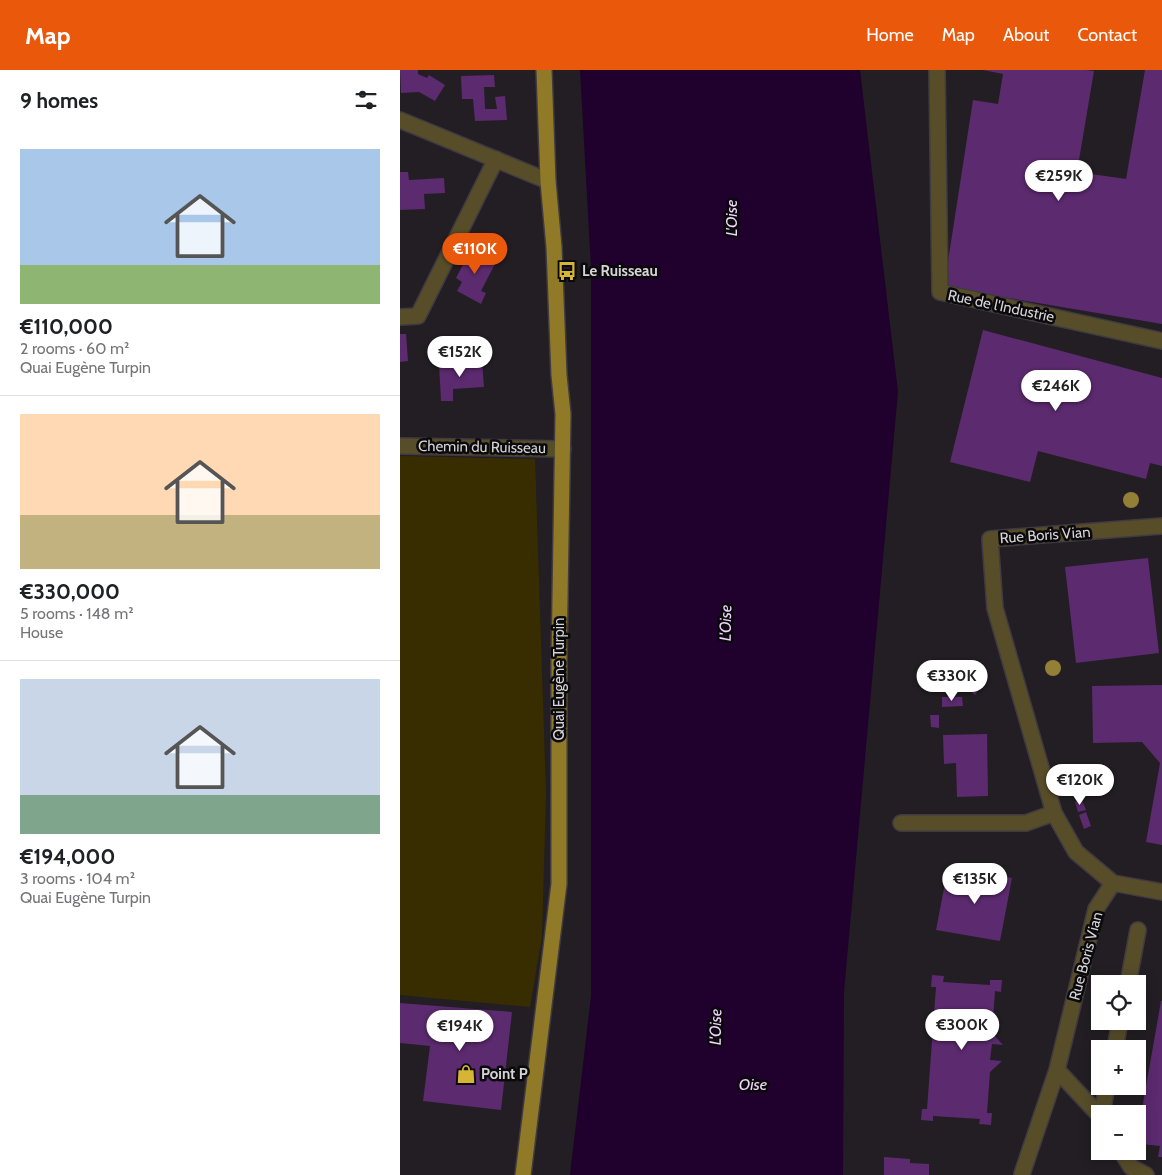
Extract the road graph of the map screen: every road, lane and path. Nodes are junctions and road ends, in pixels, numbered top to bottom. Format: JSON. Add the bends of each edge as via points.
{"nodes":[{"id":1,"x":544,"y":70,"type":"edge"},
{"id":2,"x":937,"y":70,"type":"edge"},
{"id":3,"x":400,"y":120,"type":"edge"},
{"id":4,"x":496,"y":159,"type":"junction"},
{"id":5,"x":548,"y":180,"type":"junction"},
{"id":6,"x":400,"y":317,"type":"edge"},
{"id":7,"x":1162,"y":341,"type":"edge"},
{"id":8,"x":400,"y":446,"type":"edge"},
{"id":9,"x":563,"y":449,"type":"junction"},
{"id":10,"x":1162,"y":526,"type":"edge"},
{"id":11,"x":1054,"y":813,"type":"junction"},
{"id":12,"x":901,"y":823,"type":"dead end"},
{"id":13,"x":1114,"y":883,"type":"junction"},
{"id":14,"x":1162,"y":892,"type":"edge"},
{"id":15,"x":1138,"y":930,"type":"dead end"},
{"id":16,"x":1130,"y":975,"type":"edge"},
{"id":17,"x":1057,"y":1070,"type":"junction"},
{"id":18,"x":1091,"y":1105,"type":"edge"},
{"id":19,"x":1127,"y":1160,"type":"edge"},
{"id":20,"x":1022,"y":1174,"type":"edge"},
{"id":21,"x":523,"y":1175,"type":"edge"},
{"id":22,"x":1146,"y":1175,"type":"edge"}],
"edges":[{"from":1,"to":5,"type":"main road","name":"Quai Eugène Turpin"},
{"from":2,"to":7,"type":"street","name":"Rue de l'Industrie","via":[[940,292]]},
{"from":3,"to":4,"type":"street"},
{"from":4,"to":5,"type":"street"},
{"from":4,"to":6,"type":"street","via":[[418,316]]},
{"from":5,"to":9,"type":"main road","name":"Quai Eugène Turpin"},
{"from":8,"to":9,"type":"street","name":"Chemin du Ruisseau"},
{"from":9,"to":21,"type":"main road","name":"Quai Eugène Turpin","via":[[559,884]]},
{"from":10,"to":11,"type":"street","name":"Rue Boris Vian","via":[[990,539],[995,608]]},
{"from":11,"to":12,"type":"street","via":[[1026,823]]},
{"from":11,"to":13,"type":"street","name":"Rue Boris Vian","via":[[1076,852]]},
{"from":13,"to":14,"type":"street"},
{"from":13,"to":17,"type":"street","name":"Rue Boris Vian","via":[[1096,910]]},
{"from":15,"to":16,"type":"street"},
{"from":17,"to":18,"type":"street"},
{"from":17,"to":20,"type":"street","name":"Rue Boris Vian"},
{"from":19,"to":22,"type":"street","via":[[1131,1167]]}]}
